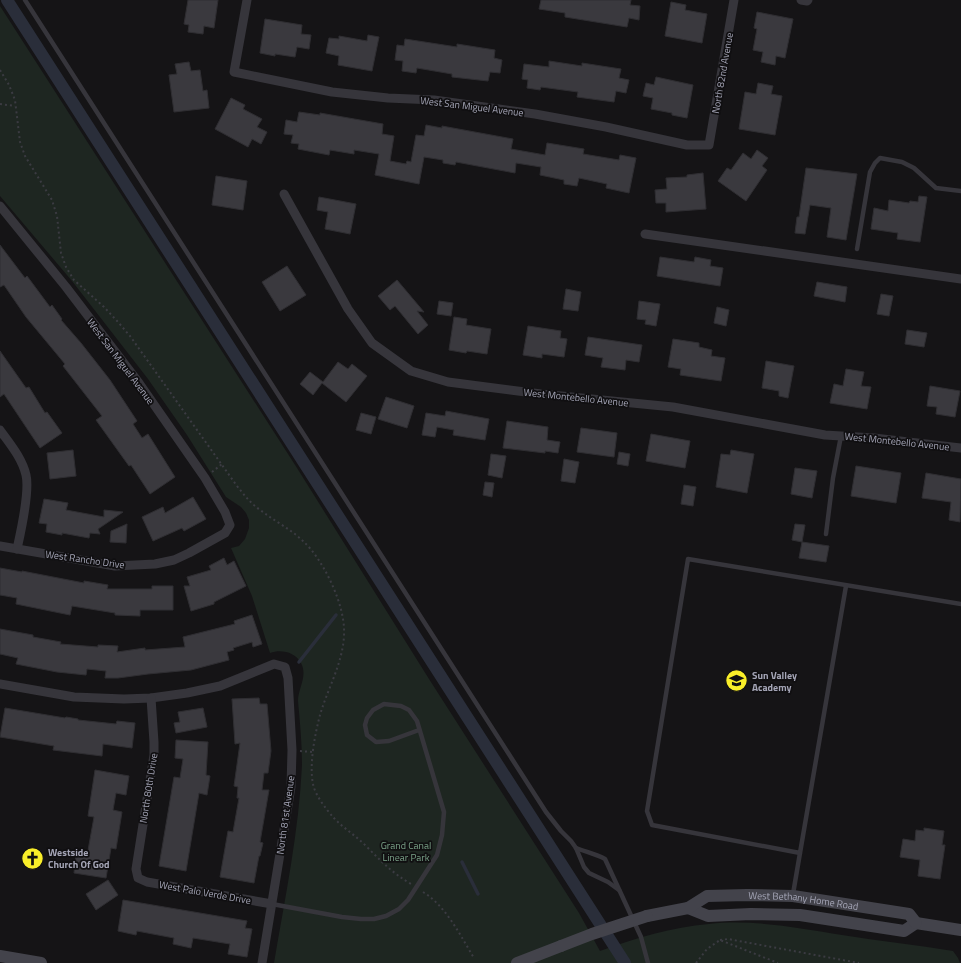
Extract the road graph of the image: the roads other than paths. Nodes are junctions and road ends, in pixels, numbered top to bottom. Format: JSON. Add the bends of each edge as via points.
{"nodes":[{"id":1,"x":25,"y":0,"type":"edge"},
{"id":2,"x":247,"y":0,"type":"edge"},
{"id":3,"x":734,"y":0,"type":"edge"},
{"id":4,"x":709,"y":145,"type":"joint"},
{"id":5,"x":961,"y":191,"type":"edge"},
{"id":6,"x":284,"y":194,"type":"dead end"},
{"id":7,"x":0,"y":206,"type":"edge"},
{"id":8,"x":645,"y":234,"type":"dead end"},
{"id":9,"x":857,"y":249,"type":"dead end"},
{"id":10,"x":961,"y":278,"type":"edge"},
{"id":11,"x":0,"y":430,"type":"edge"},
{"id":12,"x":841,"y":436,"type":"junction"},
{"id":13,"x":961,"y":448,"type":"edge"},
{"id":14,"x":230,"y":525,"type":"joint"},
{"id":15,"x":826,"y":534,"type":"dead end"},
{"id":16,"x":0,"y":546,"type":"edge"},
{"id":17,"x":17,"y":549,"type":"junction"},
{"id":18,"x":846,"y":586,"type":"junction"},
{"id":19,"x":961,"y":604,"type":"edge"},
{"id":20,"x":0,"y":684,"type":"edge"},
{"id":21,"x":151,"y":698,"type":"junction"},
{"id":22,"x":419,"y":730,"type":"junction"},
{"id":23,"x":576,"y":848,"type":"junction"},
{"id":24,"x":800,"y":853,"type":"junction"},
{"id":25,"x":138,"y":878,"type":"joint"},
{"id":26,"x":619,"y":890,"type":"junction"},
{"id":27,"x":793,"y":896,"type":"junction"},
{"id":28,"x":272,"y":904,"type":"junction"},
{"id":29,"x":688,"y":908,"type":"junction"},
{"id":30,"x":916,"y":923,"type":"junction"},
{"id":31,"x":961,"y":930,"type":"edge"},
{"id":32,"x":0,"y":956,"type":"edge"},
{"id":33,"x":519,"y":962,"type":"edge"},
{"id":34,"x":41,"y":963,"type":"edge"},
{"id":35,"x":262,"y":963,"type":"edge"},
{"id":36,"x":648,"y":963,"type":"edge"}],
"edges":[{"from":1,"to":23,"type":"lane","via":[[546,812]]},
{"from":2,"to":4,"type":"street","name":"West San Miguel Avenue","via":[[234,72],[332,92],[434,100],[535,114],[687,145]]},
{"from":3,"to":4,"type":"street","name":"North 82nd Avenue"},
{"from":5,"to":9,"type":"lane","via":[[936,188],[914,168],[902,162],[880,158],[870,172]]},
{"from":6,"to":12,"type":"street","name":"West Montebello Avenue","via":[[348,309],[372,343],[411,371],[448,382],[673,407]]},
{"from":7,"to":14,"type":"street","name":"West San Miguel Avenue","via":[[139,383],[204,478]]},
{"from":8,"to":10,"type":"street"},
{"from":11,"to":17,"type":"street","via":[[17,453],[26,476],[26,498]]},
{"from":12,"to":13,"type":"street","name":"West Montebello Avenue"},
{"from":12,"to":15,"type":"lane"},
{"from":14,"to":17,"type":"street","name":"West Rancho Drive","via":[[226,533],[190,553],[155,564],[115,566]]},
{"from":16,"to":17,"type":"street","name":"West Rancho Drive"},
{"from":18,"to":19,"type":"lane"},
{"from":18,"to":24,"type":"lane"},
{"from":18,"to":24,"type":"lane","via":[[688,559],[647,811],[652,826]]},
{"from":20,"to":21,"type":"street","via":[[74,697]]},
{"from":21,"to":25,"type":"street","name":"North 80th Drive","via":[[154,755],[136,869]]},
{"from":21,"to":28,"type":"street","name":"North 81st Avenue","via":[[187,694],[220,686],[274,664],[285,667],[292,743],[291,780]]},
{"from":22,"to":22,"type":"lane","via":[[417,721],[409,710],[401,706],[384,704],[372,710],[365,725],[367,735],[376,742],[388,742]]},
{"from":22,"to":28,"type":"lane","via":[[444,812],[442,835],[436,855],[408,900],[392,913],[374,919],[342,917]]},
{"from":23,"to":26,"type":"lane","via":[[589,873]]},
{"from":23,"to":26,"type":"lane","via":[[605,859]]},
{"from":24,"to":27,"type":"lane"},
{"from":25,"to":28,"type":"street","name":"West Palo Verde Drive","via":[[147,882]]},
{"from":26,"to":36,"type":"lane","via":[[642,937]]},
{"from":27,"to":29,"type":"main road","name":"West Bethany Home Road","via":[[707,896]]},
{"from":27,"to":30,"type":"main road","name":"West Bethany Home Road","via":[[909,914]]},
{"from":28,"to":35,"type":"street","name":"North 81st Avenue"},
{"from":29,"to":30,"type":"main road","name":"West Bethany Home Road","via":[[708,916],[800,915],[904,931]]},
{"from":29,"to":33,"type":"main road","name":"West Bethany Home Road","bridge":true,"via":[[647,916]]},
{"from":30,"to":31,"type":"main road","name":"West Bethany Home Road"},
{"from":32,"to":34,"type":"main road"}]}
